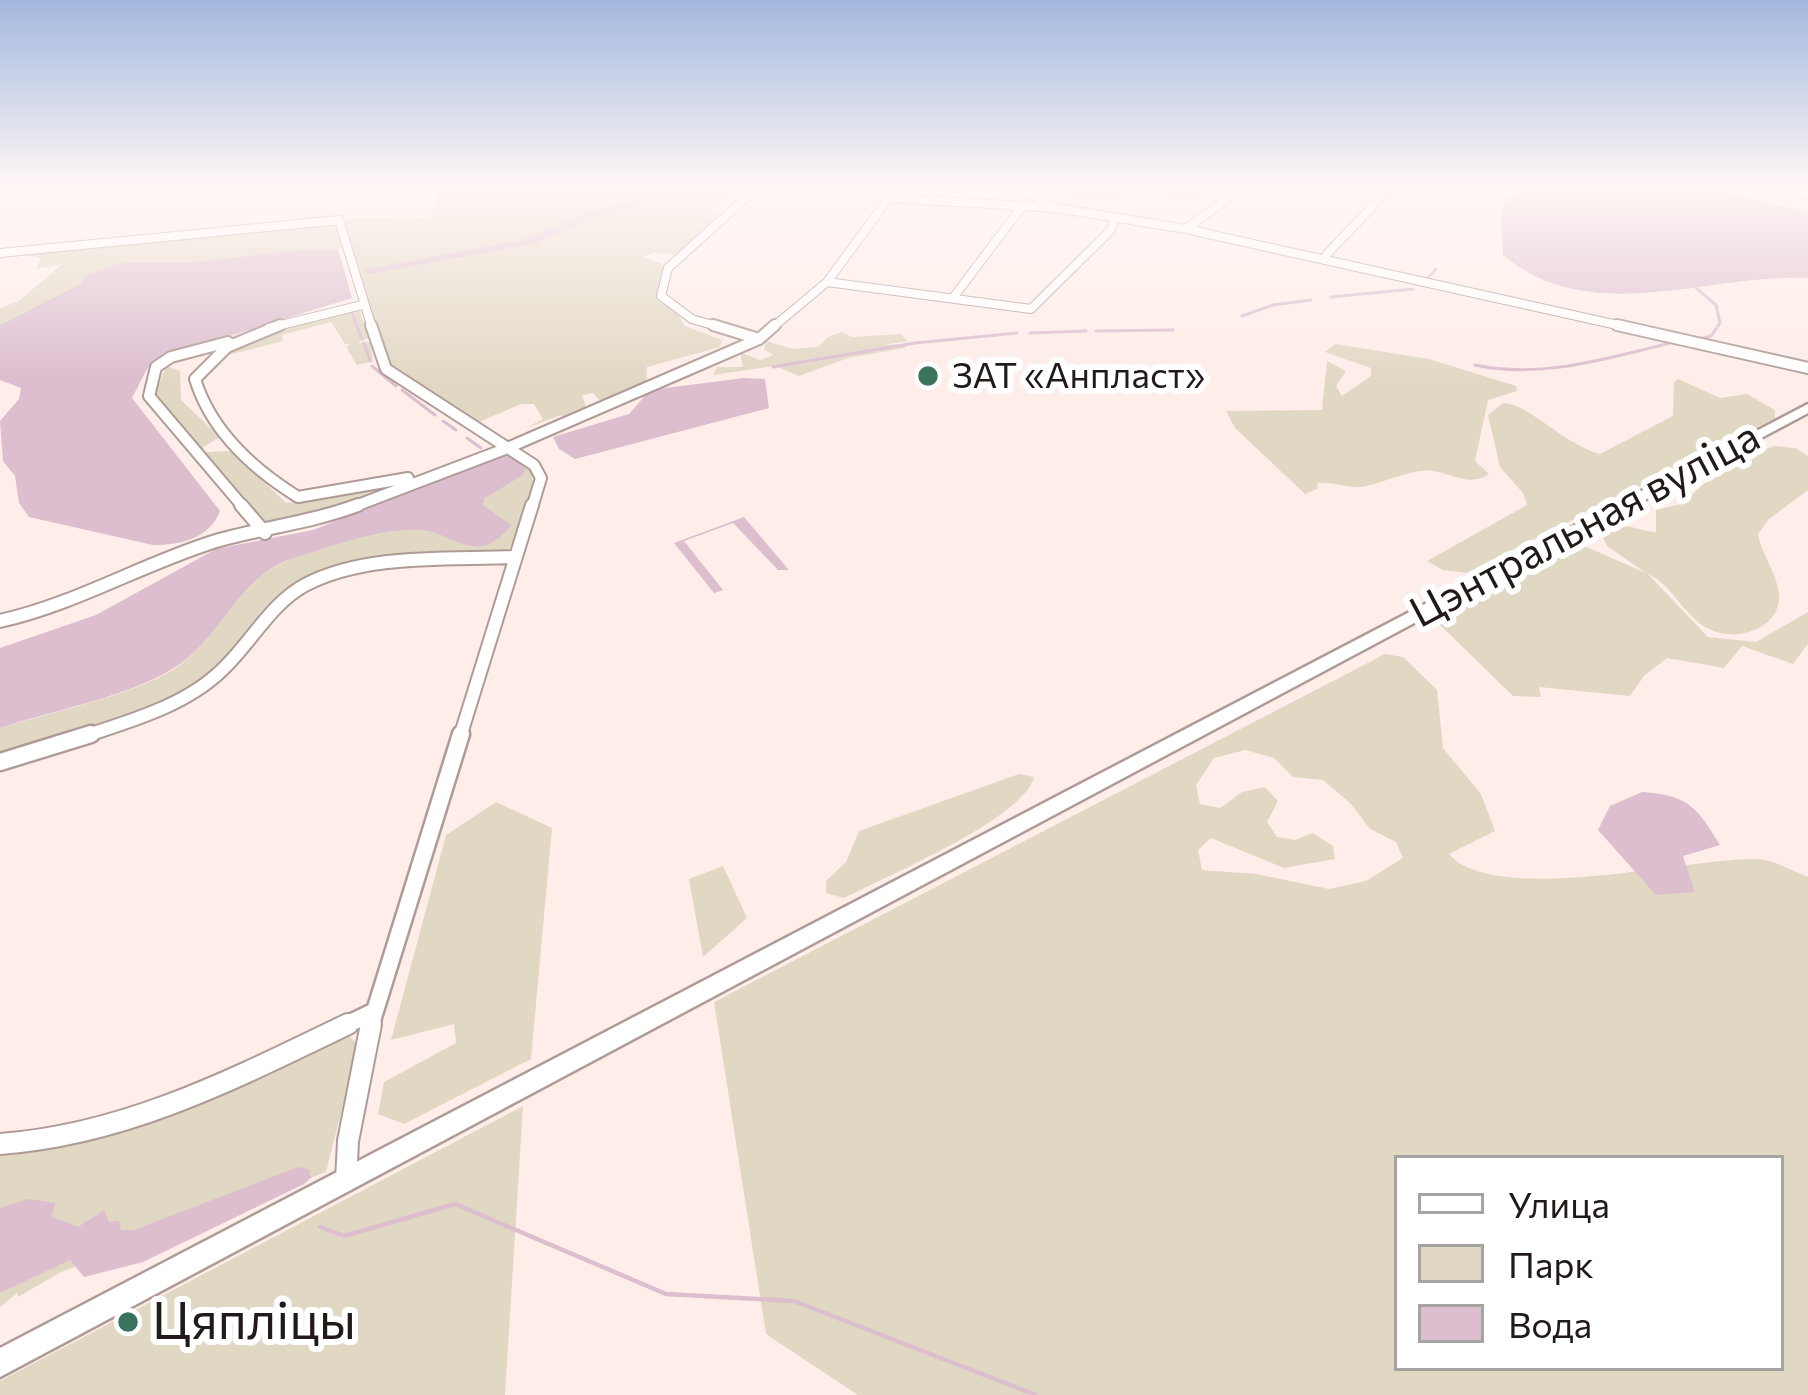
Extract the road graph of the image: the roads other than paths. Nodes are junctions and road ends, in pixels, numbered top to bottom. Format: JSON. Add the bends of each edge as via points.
{"nodes":[{"id":1,"x":347,"y":251,"type":"edge"},
{"id":2,"x":685,"y":251,"type":"edge"},
{"id":3,"x":850,"y":251,"type":"edge"},
{"id":4,"x":988,"y":251,"type":"edge"},
{"id":5,"x":1090,"y":251,"type":"edge"},
{"id":6,"x":1287,"y":251,"type":"edge"},
{"id":7,"x":1330,"y":251,"type":"edge"},
{"id":8,"x":1327,"y":260,"type":"junction"},
{"id":9,"x":827,"y":282,"type":"junction"},
{"id":10,"x":953,"y":298,"type":"junction"},
{"id":11,"x":362,"y":304,"type":"junction"},
{"id":12,"x":759,"y":339,"type":"junction"},
{"id":13,"x":233,"y":341,"type":"junction"},
{"id":14,"x":1808,"y":368,"type":"edge"},
{"id":15,"x":1808,"y":408,"type":"edge"},
{"id":16,"x":505,"y":449,"type":"junction"},
{"id":17,"x":448,"y":470,"type":"junction"},
{"id":18,"x":265,"y":533,"type":"junction"},
{"id":19,"x":514,"y":557,"type":"junction"},
{"id":20,"x":0,"y":621,"type":"edge"},
{"id":21,"x":0,"y":763,"type":"edge"},
{"id":22,"x":374,"y":1012,"type":"junction"},
{"id":23,"x":0,"y":1144,"type":"edge"},
{"id":24,"x":346,"y":1180,"type":"junction"},
{"id":25,"x":0,"y":1363,"type":"edge"}],
"edges":[{"from":1,"to":11,"type":"street"},
{"from":2,"to":12,"type":"street","via":[[668,268],[661,296],[692,319]]},
{"from":3,"to":9,"type":"street"},
{"from":4,"to":10,"type":"street"},
{"from":5,"to":10,"type":"street","via":[[1031,309]]},
{"from":6,"to":8,"type":"street","name":"Цэнтральная вуліца"},
{"from":7,"to":8,"type":"street"},
{"from":8,"to":14,"type":"street","name":"Цэнтральная вуліца"},
{"from":9,"to":10,"type":"street"},
{"from":9,"to":12,"type":"street"},
{"from":11,"to":13,"type":"street"},
{"from":11,"to":16,"type":"street","via":[[386,369]]},
{"from":12,"to":16,"type":"street"},
{"from":13,"to":17,"type":"street","via":[[199,371],[198,398],[293,495]]},
{"from":13,"to":18,"type":"street","via":[[171,357],[157,367],[149,396]]},
{"from":15,"to":24,"type":"street","name":"Цэнтральная вуліца"},
{"from":16,"to":17,"type":"street"},
{"from":16,"to":19,"type":"street","via":[[534,464],[541,478]]},
{"from":17,"to":18,"type":"street","via":[[311,524]]},
{"from":18,"to":20,"type":"street","via":[[216,542],[50,610]]},
{"from":19,"to":21,"type":"street","via":[[319,578],[275,607],[223,669],[190,693]]},
{"from":19,"to":22,"type":"street"},
{"from":22,"to":23,"type":"street","via":[[194,1097],[39,1144]]},
{"from":22,"to":24,"type":"street"},
{"from":24,"to":25,"type":"street","name":"Цэнтральная вуліца"}]}
